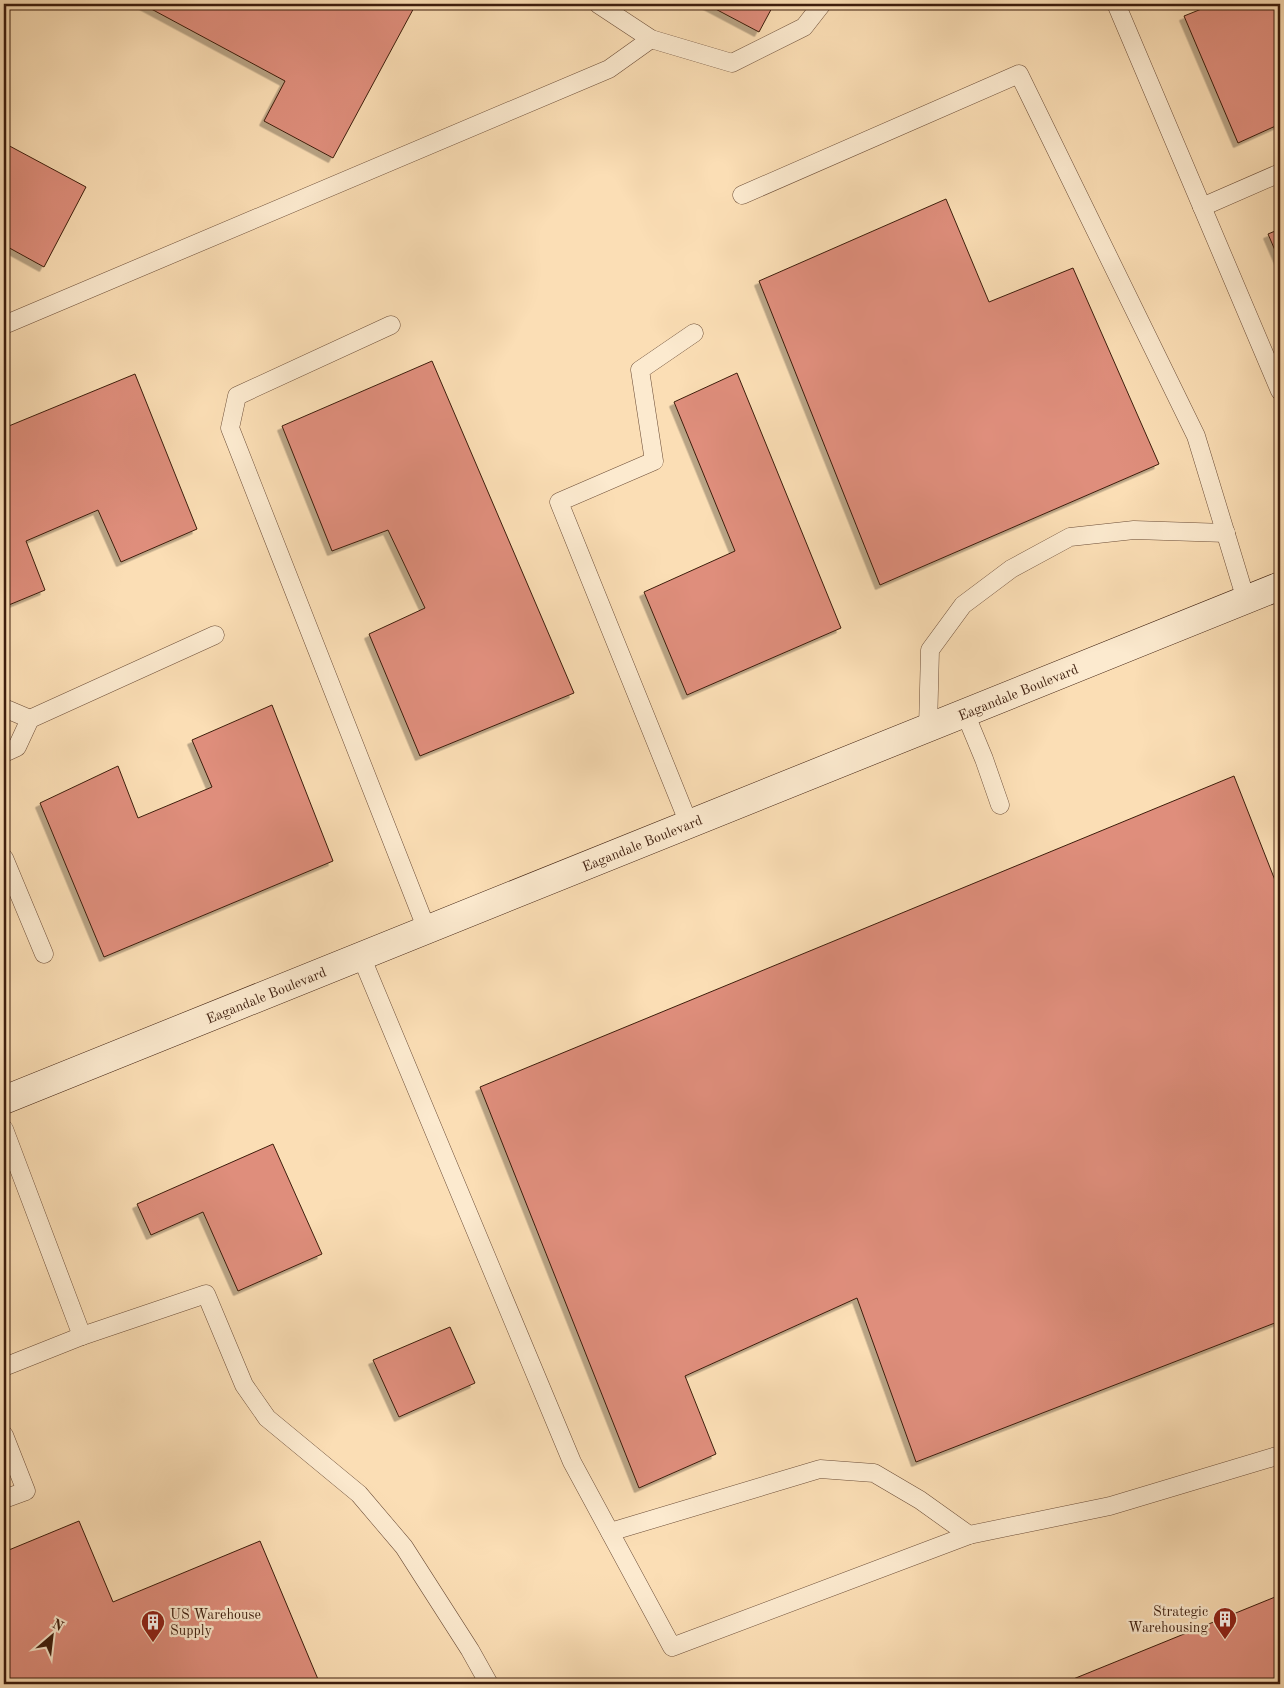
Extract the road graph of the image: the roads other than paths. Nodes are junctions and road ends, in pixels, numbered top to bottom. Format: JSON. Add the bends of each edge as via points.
{"nodes":[{"id":1,"x":598,"y":4,"type":"edge"},
{"id":2,"x":822,"y":4,"type":"edge"},
{"id":3,"x":1120,"y":4,"type":"edge"},
{"id":4,"x":651,"y":39,"type":"junction"},
{"id":5,"x":1280,"y":173,"type":"edge"},
{"id":6,"x":742,"y":195,"type":"dead end"},
{"id":7,"x":1202,"y":207,"type":"junction"},
{"id":8,"x":4,"y":325,"type":"edge"},
{"id":9,"x":391,"y":325,"type":"dead end"},
{"id":10,"x":694,"y":333,"type":"dead end"},
{"id":11,"x":1280,"y":391,"type":"edge"},
{"id":12,"x":1226,"y":533,"type":"junction"},
{"id":13,"x":1280,"y":586,"type":"edge"},
{"id":14,"x":1246,"y":600,"type":"junction"},
{"id":15,"x":215,"y":636,"type":"dead end"},
{"id":16,"x":4,"y":708,"type":"edge"},
{"id":17,"x":965,"y":713,"type":"junction"},
{"id":18,"x":30,"y":719,"type":"junction"},
{"id":19,"x":928,"y":728,"type":"junction"},
{"id":20,"x":4,"y":753,"type":"edge"},
{"id":21,"x":1000,"y":805,"type":"dead end"},
{"id":22,"x":689,"y":824,"type":"junction"},
{"id":23,"x":4,"y":858,"type":"edge"},
{"id":24,"x":426,"y":930,"type":"junction"},
{"id":25,"x":44,"y":954,"type":"dead end"},
{"id":26,"x":361,"y":956,"type":"junction"},
{"id":27,"x":4,"y":1100,"type":"edge"},
{"id":28,"x":4,"y":1129,"type":"edge"},
{"id":29,"x":82,"y":1336,"type":"junction"},
{"id":30,"x":4,"y":1367,"type":"edge"},
{"id":31,"x":4,"y":1435,"type":"edge"},
{"id":32,"x":1280,"y":1455,"type":"edge"},
{"id":33,"x":4,"y":1500,"type":"edge"},
{"id":34,"x":610,"y":1532,"type":"junction"},
{"id":35,"x":969,"y":1535,"type":"junction"},
{"id":36,"x":488,"y":1684,"type":"edge"}],
"edges":[{"from":1,"to":4,"type":"lane"},
{"from":2,"to":4,"type":"lane","via":[[804,27],[732,63]]},
{"from":3,"to":7,"type":"lane","via":[[1117,6]]},
{"from":4,"to":8,"type":"lane","via":[[609,69]]},
{"from":5,"to":7,"type":"lane"},
{"from":6,"to":12,"type":"lane","via":[[1019,74],[1196,436]]},
{"from":7,"to":11,"type":"lane"},
{"from":9,"to":24,"type":"lane","via":[[237,396],[230,428]]},
{"from":10,"to":22,"type":"lane","via":[[640,370],[654,461],[559,502]]},
{"from":12,"to":14,"type":"lane"},
{"from":12,"to":19,"type":"lane","via":[[1134,530],[1070,537],[1011,569],[963,605],[930,650]]},
{"from":13,"to":14,"type":"street","name":"Eagandale Boulevard"},
{"from":14,"to":17,"type":"street","name":"Eagandale Boulevard"},
{"from":15,"to":18,"type":"lane"},
{"from":16,"to":18,"type":"lane"},
{"from":17,"to":19,"type":"street","name":"Eagandale Boulevard"},
{"from":17,"to":21,"type":"lane"},
{"from":18,"to":20,"type":"lane","via":[[17,747]]},
{"from":19,"to":22,"type":"street","name":"Eagandale Boulevard"},
{"from":22,"to":24,"type":"street","name":"Eagandale Boulevard"},
{"from":23,"to":25,"type":"lane"},
{"from":24,"to":26,"type":"street","name":"Eagandale Boulevard"},
{"from":26,"to":27,"type":"street","name":"Eagandale Boulevard"},
{"from":26,"to":34,"type":"lane","via":[[572,1462]]},
{"from":28,"to":29,"type":"lane"},
{"from":29,"to":30,"type":"lane"},
{"from":29,"to":36,"type":"lane","via":[[206,1294],[244,1385],[266,1418],[359,1494],[431,1589]]},
{"from":31,"to":33,"type":"lane","via":[[26,1491]]},
{"from":32,"to":35,"type":"lane","via":[[1110,1506]]},
{"from":34,"to":35,"type":"lane","via":[[820,1470],[874,1473],[920,1500]]},
{"from":34,"to":35,"type":"lane","via":[[672,1647]]}]}
